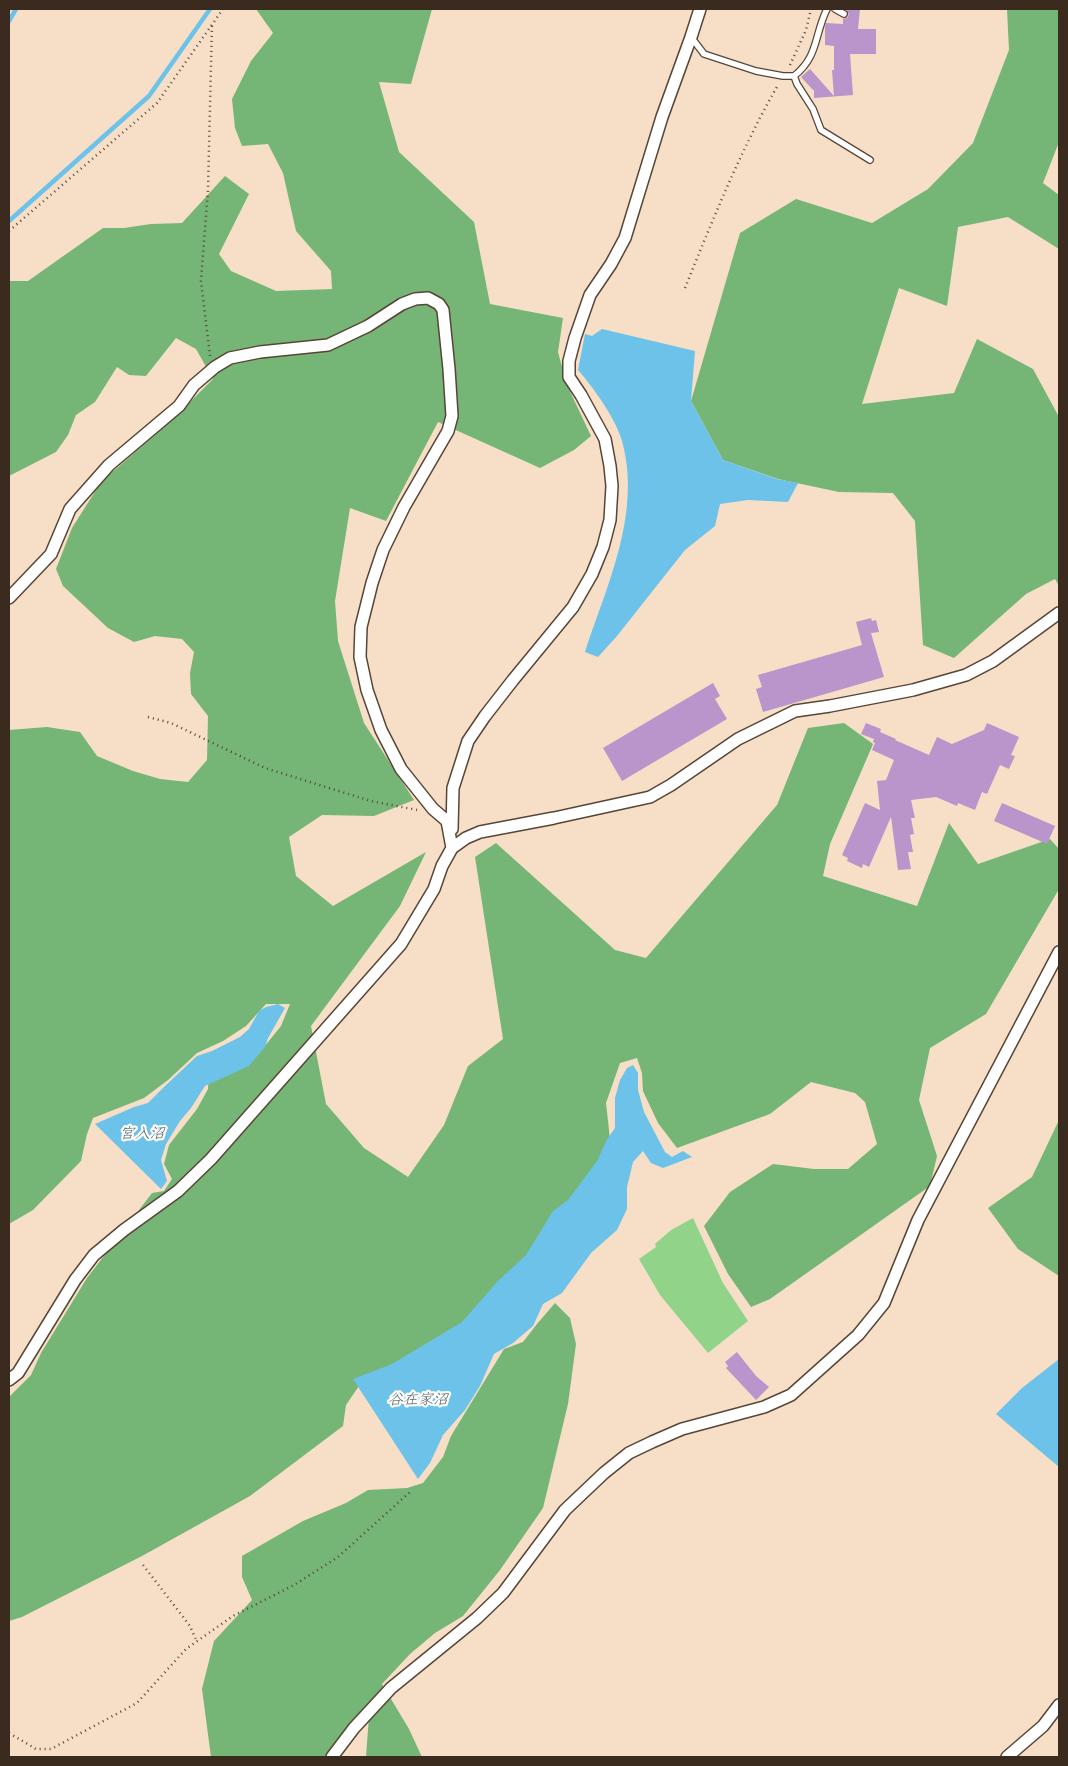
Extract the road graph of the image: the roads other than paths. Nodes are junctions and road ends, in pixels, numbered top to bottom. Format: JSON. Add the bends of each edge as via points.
{"nodes":[{"id":1,"x":700,"y":9,"type":"edge"},
{"id":2,"x":828,"y":9,"type":"edge"},
{"id":3,"x":835,"y":9,"type":"edge"},
{"id":4,"x":844,"y":14,"type":"dead end"},
{"id":5,"x":691,"y":38,"type":"junction"},
{"id":6,"x":794,"y":76,"type":"junction"},
{"id":7,"x":870,"y":160,"type":"dead end"},
{"id":8,"x":9,"y":598,"type":"edge"},
{"id":9,"x":1059,"y":613,"type":"edge"},
{"id":10,"x":452,"y":848,"type":"junction"},
{"id":11,"x":1059,"y":952,"type":"edge"},
{"id":12,"x":9,"y":1380,"type":"edge"},
{"id":13,"x":1059,"y":1706,"type":"edge"},
{"id":14,"x":332,"y":1757,"type":"edge"},
{"id":15,"x":1007,"y":1757,"type":"edge"}],
"edges":[{"from":1,"to":5,"type":"street"},
{"from":2,"to":6,"type":"lane","via":[[805,67]]},
{"from":3,"to":4,"type":"lane"},
{"from":5,"to":6,"type":"lane","via":[[704,54],[756,70]]},
{"from":5,"to":10,"type":"street","via":[[662,117],[625,238],[590,296],[570,361],[569,377],[605,439],[610,466],[610,520],[603,547],[573,607],[484,716],[468,741],[453,788]]},
{"from":6,"to":7,"type":"lane","via":[[813,109],[820,130]]},
{"from":8,"to":10,"type":"street","via":[[51,554],[70,509],[109,465],[179,406],[194,385],[212,370],[230,358],[328,345],[415,299],[428,298],[439,304],[443,310],[452,416],[448,431],[383,550],[361,628],[360,656],[367,690],[381,730],[401,769],[433,809],[447,821]]},
{"from":9,"to":10,"type":"street","via":[[993,661],[966,675],[913,690],[795,711],[738,739],[650,797],[480,832]]},
{"from":10,"to":12,"type":"street","via":[[434,889],[401,944],[211,1159],[178,1191],[94,1256],[74,1280],[18,1374]]},
{"from":11,"to":14,"type":"street","via":[[918,1220],[884,1303],[858,1336],[791,1394],[764,1407],[682,1429],[629,1453],[604,1473],[565,1510],[503,1593],[391,1688]]},
{"from":13,"to":15,"type":"street","via":[[1043,1726]]}]}
